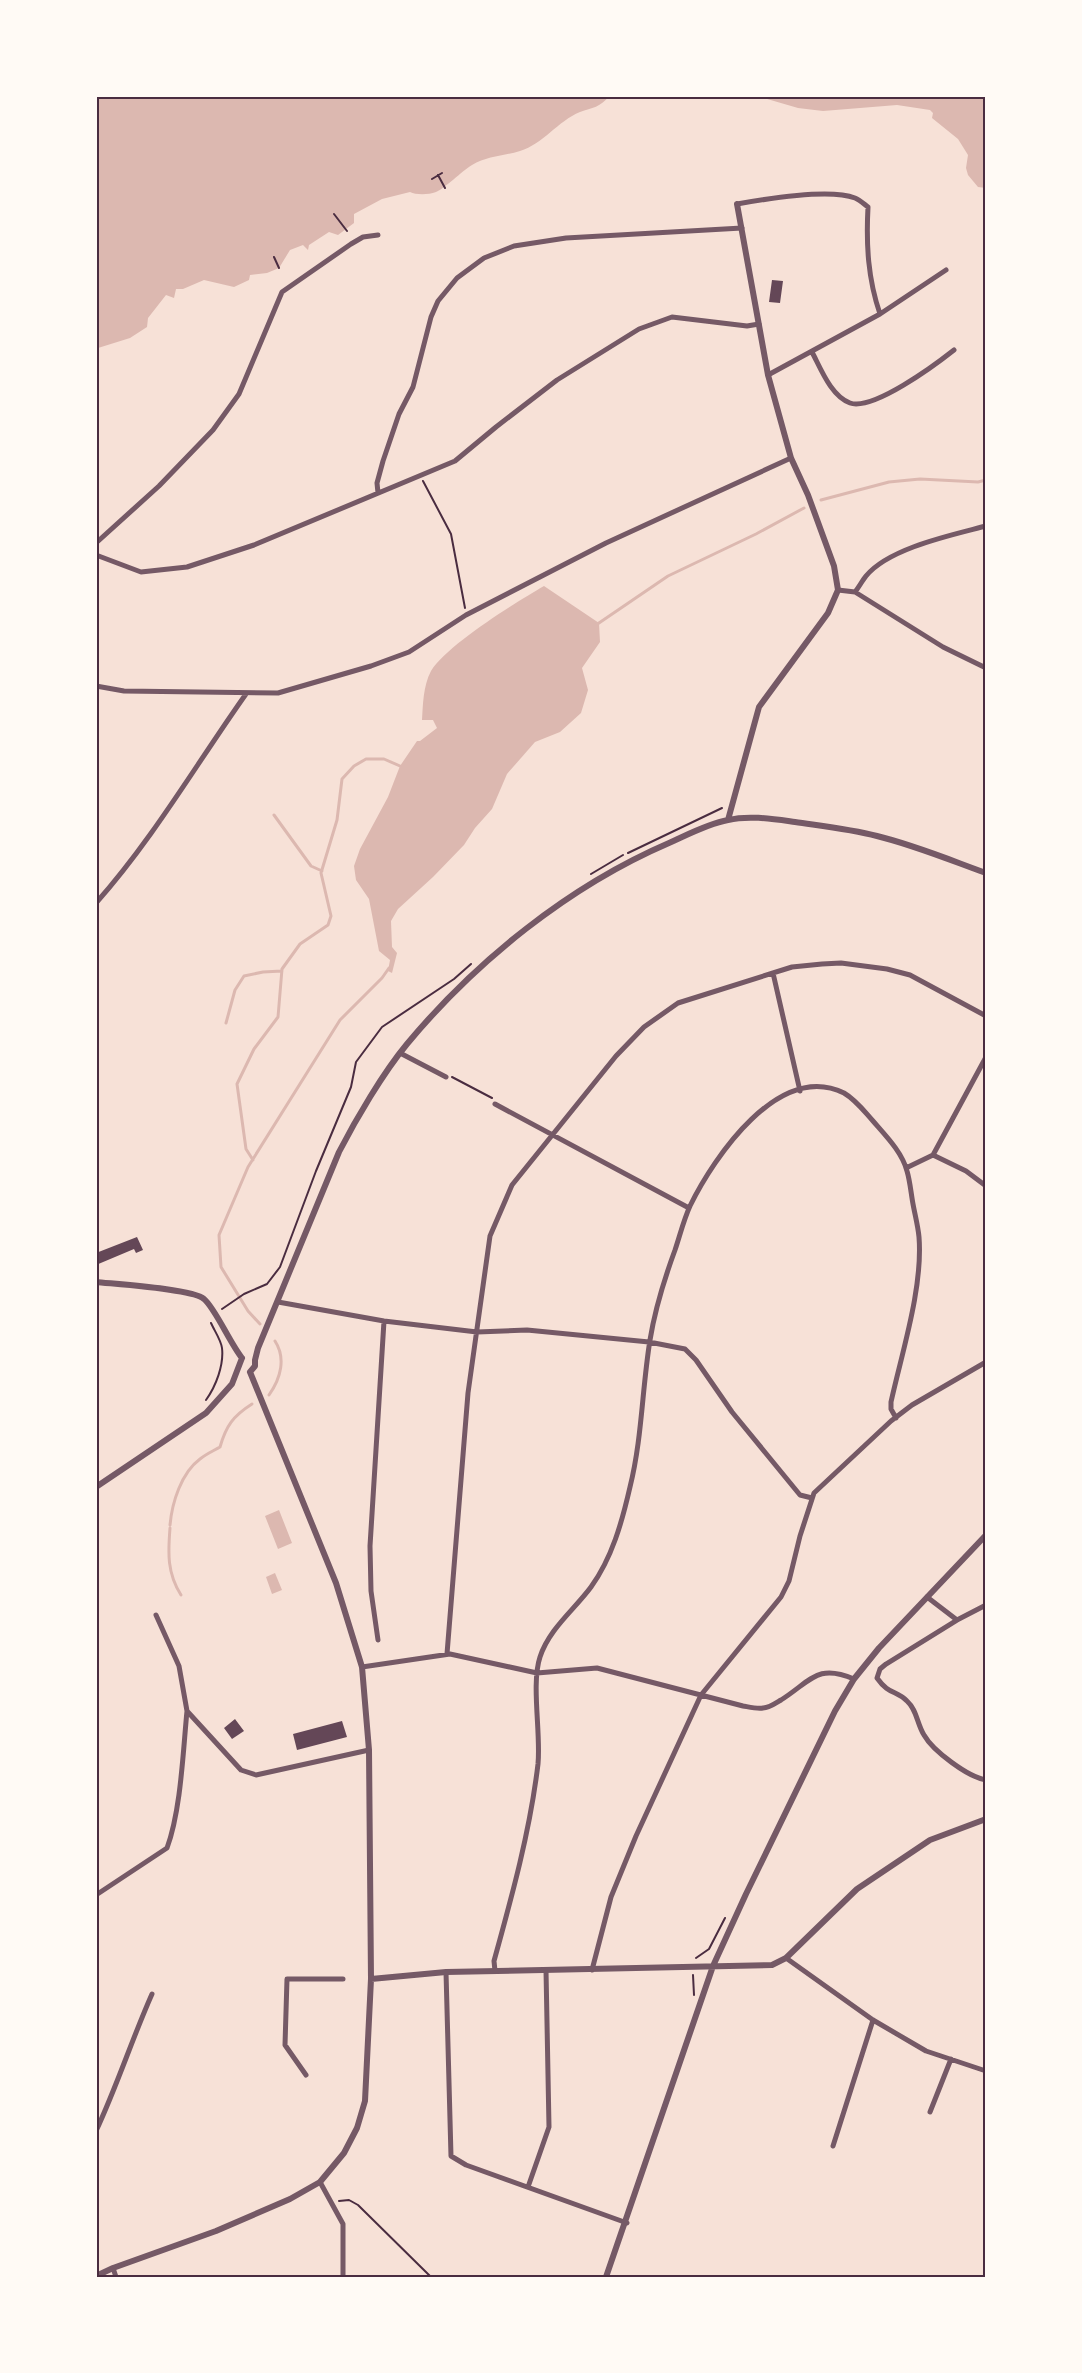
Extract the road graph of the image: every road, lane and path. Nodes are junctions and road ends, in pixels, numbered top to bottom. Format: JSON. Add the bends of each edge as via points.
{"nodes":[{"id":1,"x":442,"y":173,"type":"dead end"},
{"id":2,"x":438,"y":175,"type":"junction"},
{"id":3,"x":432,"y":179,"type":"dead end"},
{"id":4,"x":445,"y":188,"type":"dead end"},
{"id":5,"x":737,"y":204,"type":"joint"},
{"id":6,"x":334,"y":214,"type":"dead end"},
{"id":7,"x":742,"y":228,"type":"junction"},
{"id":8,"x":347,"y":231,"type":"dead end"},
{"id":9,"x":378,"y":235,"type":"dead end"},
{"id":10,"x":274,"y":257,"type":"dead end"},
{"id":11,"x":279,"y":268,"type":"dead end"},
{"id":12,"x":946,"y":270,"type":"dead end"},
{"id":13,"x":880,"y":314,"type":"junction"},
{"id":14,"x":759,"y":324,"type":"junction"},
{"id":15,"x":954,"y":350,"type":"dead end"},
{"id":16,"x":812,"y":352,"type":"junction"},
{"id":17,"x":768,"y":375,"type":"junction"},
{"id":18,"x":791,"y":458,"type":"junction"},
{"id":19,"x":421,"y":476,"type":"junction"},
{"id":20,"x":378,"y":493,"type":"junction"},
{"id":21,"x":986,"y":526,"type":"edge"},
{"id":22,"x":96,"y":543,"type":"edge"},
{"id":23,"x":96,"y":554,"type":"edge"},
{"id":24,"x":838,"y":590,"type":"junction"},
{"id":25,"x":855,"y":592,"type":"junction"},
{"id":26,"x":466,"y":615,"type":"junction"},
{"id":27,"x":986,"y":668,"type":"edge"},
{"id":28,"x":96,"y":686,"type":"edge"},
{"id":29,"x":246,"y":694,"type":"junction"},
{"id":30,"x":731,"y":803,"type":"junction"},
{"id":31,"x":728,"y":820,"type":"junction"},
{"id":32,"x":986,"y":872,"type":"edge"},
{"id":33,"x":587,"y":876,"type":"dead end"},
{"id":34,"x":96,"y":903,"type":"edge"},
{"id":35,"x":475,"y":961,"type":"dead end"},
{"id":36,"x":773,"y":973,"type":"junction"},
{"id":37,"x":986,"y":1016,"type":"edge"},
{"id":38,"x":400,"y":1053,"type":"junction"},
{"id":39,"x":986,"y":1057,"type":"edge"},
{"id":40,"x":446,"y":1077,"type":"joint"},
{"id":41,"x":800,"y":1090,"type":"junction"},
{"id":42,"x":495,"y":1104,"type":"joint"},
{"id":43,"x":553,"y":1135,"type":"junction"},
{"id":44,"x":933,"y":1155,"type":"junction"},
{"id":45,"x":906,"y":1168,"type":"junction"},
{"id":46,"x":986,"y":1186,"type":"edge"},
{"id":47,"x":689,"y":1208,"type":"junction"},
{"id":48,"x":96,"y":1282,"type":"edge"},
{"id":49,"x":235,"y":1300,"type":"dead end"},
{"id":50,"x":278,"y":1302,"type":"junction"},
{"id":51,"x":208,"y":1317,"type":"dead end"},
{"id":52,"x":384,"y":1321,"type":"junction"},
{"id":53,"x":477,"y":1332,"type":"junction"},
{"id":54,"x":649,"y":1342,"type":"junction"},
{"id":55,"x":242,"y":1358,"type":"junction"},
{"id":56,"x":254,"y":1360,"type":"junction"},
{"id":57,"x":986,"y":1362,"type":"edge"},
{"id":58,"x":239,"y":1368,"type":"junction"},
{"id":59,"x":250,"y":1372,"type":"junction"},
{"id":60,"x":201,"y":1408,"type":"dead end"},
{"id":61,"x":896,"y":1418,"type":"junction"},
{"id":62,"x":96,"y":1487,"type":"edge"},
{"id":63,"x":812,"y":1498,"type":"junction"},
{"id":64,"x":986,"y":1535,"type":"edge"},
{"id":65,"x":928,"y":1597,"type":"junction"},
{"id":66,"x":986,"y":1605,"type":"edge"},
{"id":67,"x":156,"y":1615,"type":"dead end"},
{"id":68,"x":957,"y":1620,"type":"junction"},
{"id":69,"x":378,"y":1640,"type":"dead end"},
{"id":70,"x":447,"y":1654,"type":"junction"},
{"id":71,"x":362,"y":1667,"type":"junction"},
{"id":72,"x":537,"y":1673,"type":"junction"},
{"id":73,"x":854,"y":1679,"type":"junction"},
{"id":74,"x":701,"y":1695,"type":"junction"},
{"id":75,"x":187,"y":1711,"type":"junction"},
{"id":76,"x":369,"y":1750,"type":"junction"},
{"id":77,"x":986,"y":1780,"type":"edge"},
{"id":78,"x":986,"y":1819,"type":"edge"},
{"id":79,"x":96,"y":1895,"type":"edge"},
{"id":80,"x":727,"y":1916,"type":"dead end"},
{"id":81,"x":786,"y":1958,"type":"junction"},
{"id":82,"x":695,"y":1966,"type":"junction"},
{"id":83,"x":713,"y":1966,"type":"junction"},
{"id":84,"x":546,"y":1970,"type":"junction"},
{"id":85,"x":592,"y":1970,"type":"junction"},
{"id":86,"x":495,"y":1971,"type":"junction"},
{"id":87,"x":446,"y":1972,"type":"junction"},
{"id":88,"x":344,"y":1979,"type":"dead end"},
{"id":89,"x":371,"y":1979,"type":"junction"},
{"id":90,"x":152,"y":1994,"type":"dead end"},
{"id":91,"x":692,"y":2003,"type":"dead end"},
{"id":92,"x":872,"y":2020,"type":"junction"},
{"id":93,"x":986,"y":2037,"type":"edge"},
{"id":94,"x":951,"y":2059,"type":"junction"},
{"id":95,"x":985,"y":2071,"type":"edge"},
{"id":96,"x":306,"y":2075,"type":"dead end"},
{"id":97,"x":986,"y":2094,"type":"edge"},
{"id":98,"x":930,"y":2112,"type":"dead end"},
{"id":99,"x":96,"y":2131,"type":"edge"},
{"id":100,"x":833,"y":2146,"type":"dead end"},
{"id":101,"x":320,"y":2182,"type":"junction"},
{"id":102,"x":528,"y":2187,"type":"junction"},
{"id":103,"x":330,"y":2198,"type":"junction"},
{"id":104,"x":627,"y":2223,"type":"junction"},
{"id":105,"x":113,"y":2268,"type":"junction"},
{"id":106,"x":96,"y":2276,"type":"edge"},
{"id":107,"x":116,"y":2277,"type":"edge"},
{"id":108,"x":343,"y":2277,"type":"edge"},
{"id":109,"x":431,"y":2277,"type":"edge"},
{"id":110,"x":606,"y":2277,"type":"edge"}],
"edges":[{"from":1,"to":2,"type":"path"},
{"from":2,"to":3,"type":"path"},
{"from":2,"to":4,"type":"path"},
{"from":5,"to":7,"type":"street"},
{"from":5,"to":13,"type":"street","via":[[797,195],[829,195],[855,198],[868,207],[871,289]]},
{"from":6,"to":8,"type":"path"},
{"from":7,"to":14,"type":"street"},
{"from":7,"to":20,"type":"street","via":[[566,238],[514,246],[484,258],[457,278],[438,300],[414,387],[399,414],[382,461]]},
{"from":9,"to":22,"type":"street","via":[[363,237],[351,244],[282,292],[239,394],[213,430],[187,460]]},
{"from":10,"to":11,"type":"path"},
{"from":12,"to":13,"type":"street"},
{"from":13,"to":16,"type":"street"},
{"from":14,"to":17,"type":"street"},
{"from":14,"to":19,"type":"street","via":[[747,326],[672,317],[639,329],[557,380],[455,461]]},
{"from":15,"to":16,"type":"street","via":[[875,400],[863,404],[851,403],[832,388]]},
{"from":16,"to":17,"type":"street"},
{"from":17,"to":18,"type":"street"},
{"from":18,"to":24,"type":"street","via":[[834,566]]},
{"from":18,"to":26,"type":"street","via":[[606,543]]},
{"from":19,"to":20,"type":"street"},
{"from":19,"to":26,"type":"path","via":[[451,534]]},
{"from":20,"to":23,"type":"street","via":[[254,546],[187,567],[141,572]]},
{"from":21,"to":25,"type":"street","via":[[926,541],[898,554],[866,576]]},
{"from":24,"to":25,"type":"street"},
{"from":24,"to":30,"type":"street","via":[[828,613],[759,707]]},
{"from":25,"to":27,"type":"street","via":[[943,647]]},
{"from":26,"to":29,"type":"street","via":[[409,652],[371,666],[278,693]]},
{"from":28,"to":29,"type":"street","via":[[124,691]]},
{"from":29,"to":34,"type":"street","via":[[173,802]]},
{"from":30,"to":31,"type":"street"},
{"from":30,"to":33,"type":"path","via":[[642,845]]},
{"from":31,"to":32,"type":"street","via":[[779,820],[877,836]]},
{"from":31,"to":38,"type":"street","via":[[644,854],[577,892],[464,984]]},
{"from":35,"to":49,"type":"path","via":[[454,979],[382,1026],[356,1062],[351,1087],[280,1267],[267,1284]]},
{"from":36,"to":37,"type":"street","via":[[792,967],[841,963],[887,969],[910,975]]},
{"from":36,"to":41,"type":"street"},
{"from":36,"to":43,"type":"street","via":[[678,1003],[644,1027],[616,1056]]},
{"from":38,"to":40,"type":"street"},
{"from":38,"to":50,"type":"street","via":[[339,1152]]},
{"from":39,"to":44,"type":"street"},
{"from":40,"to":42,"type":"path","via":[[453,1077],[494,1099]]},
{"from":41,"to":45,"type":"street","via":[[828,1088],[854,1100],[892,1143]]},
{"from":41,"to":47,"type":"street","via":[[767,1107],[748,1122],[727,1145]]},
{"from":42,"to":43,"type":"street"},
{"from":43,"to":47,"type":"street"},
{"from":43,"to":53,"type":"street","via":[[512,1185],[494,1222],[487,1248]]},
{"from":44,"to":45,"type":"street"},
{"from":44,"to":46,"type":"street","via":[[966,1171]]},
{"from":45,"to":61,"type":"street","via":[[920,1252],[918,1276],[891,1402],[890,1409]]},
{"from":47,"to":54,"type":"street","via":[[657,1302]]},
{"from":48,"to":55,"type":"street","via":[[199,1296]]},
{"from":50,"to":52,"type":"street"},
{"from":50,"to":56,"type":"street"},
{"from":51,"to":60,"type":"path","via":[[222,1347],[221,1367]]},
{"from":52,"to":53,"type":"street"},
{"from":52,"to":69,"type":"street","via":[[370,1546],[371,1591]]},
{"from":53,"to":54,"type":"street","via":[[527,1330]]},
{"from":53,"to":70,"type":"street","via":[[468,1393]]},
{"from":54,"to":63,"type":"street","via":[[685,1349],[800,1496]]},
{"from":54,"to":72,"type":"street","via":[[632,1483],[618,1532],[605,1565],[590,1588],[544,1644]]},
{"from":55,"to":56,"type":"street","via":[[249,1356]]},
{"from":55,"to":58,"type":"street"},
{"from":56,"to":59,"type":"street","via":[[255,1366]]},
{"from":57,"to":61,"type":"street","via":[[912,1405]]},
{"from":58,"to":59,"type":"street"},
{"from":58,"to":62,"type":"street","via":[[232,1384],[206,1413]]},
{"from":59,"to":71,"type":"street","via":[[336,1583]]},
{"from":61,"to":63,"type":"street"},
{"from":63,"to":74,"type":"street","via":[[789,1581],[781,1597]]},
{"from":64,"to":65,"type":"street"},
{"from":65,"to":68,"type":"street"},
{"from":65,"to":73,"type":"street"},
{"from":66,"to":68,"type":"street"},
{"from":67,"to":75,"type":"street","via":[[179,1666]]},
{"from":68,"to":77,"type":"street","via":[[886,1664],[877,1678],[885,1689],[907,1700],[924,1736],[940,1753],[964,1770]]},
{"from":70,"to":71,"type":"street"},
{"from":70,"to":72,"type":"street"},
{"from":71,"to":76,"type":"street"},
{"from":72,"to":74,"type":"street","via":[[597,1668]]},
{"from":72,"to":86,"type":"street","via":[[538,1760],[523,1850],[494,1961]]},
{"from":73,"to":74,"type":"street","via":[[839,1673],[818,1674],[764,1708]]},
{"from":73,"to":83,"type":"street","via":[[835,1710]]},
{"from":74,"to":85,"type":"street","via":[[611,1896]]},
{"from":75,"to":76,"type":"street","via":[[241,1770],[256,1775]]},
{"from":75,"to":79,"type":"street","via":[[181,1775],[167,1848]]},
{"from":76,"to":89,"type":"street"},
{"from":78,"to":81,"type":"street","via":[[930,1840],[857,1889]]},
{"from":80,"to":82,"type":"path","via":[[708,1948],[696,1957]]},
{"from":81,"to":83,"type":"street","via":[[772,1965]]},
{"from":81,"to":92,"type":"street"},
{"from":82,"to":83,"type":"street"},
{"from":82,"to":85,"type":"street"},
{"from":82,"to":91,"type":"path"},
{"from":83,"to":104,"type":"street"},
{"from":84,"to":85,"type":"street"},
{"from":84,"to":86,"type":"street"},
{"from":84,"to":102,"type":"street","via":[[549,2127]]},
{"from":86,"to":87,"type":"street"},
{"from":87,"to":89,"type":"street"},
{"from":87,"to":102,"type":"street","via":[[450,2156]]},
{"from":88,"to":96,"type":"street","via":[[287,1979],[285,2045]]},
{"from":89,"to":101,"type":"street","via":[[365,2101],[357,2128],[344,2153]]},
{"from":90,"to":99,"type":"street"},
{"from":92,"to":94,"type":"street","via":[[926,2051]]},
{"from":92,"to":100,"type":"street"},
{"from":93,"to":95,"type":"street"},
{"from":94,"to":95,"type":"street"},
{"from":94,"to":98,"type":"street"},
{"from":95,"to":97,"type":"street"},
{"from":101,"to":103,"type":"street"},
{"from":101,"to":105,"type":"street","via":[[290,2199],[216,2231]]},
{"from":102,"to":104,"type":"street"},
{"from":103,"to":108,"type":"street","via":[[343,2224]]},
{"from":103,"to":109,"type":"path","via":[[349,2200],[358,2205]]},
{"from":104,"to":110,"type":"street"},
{"from":105,"to":106,"type":"street"},
{"from":105,"to":107,"type":"street"}]}
